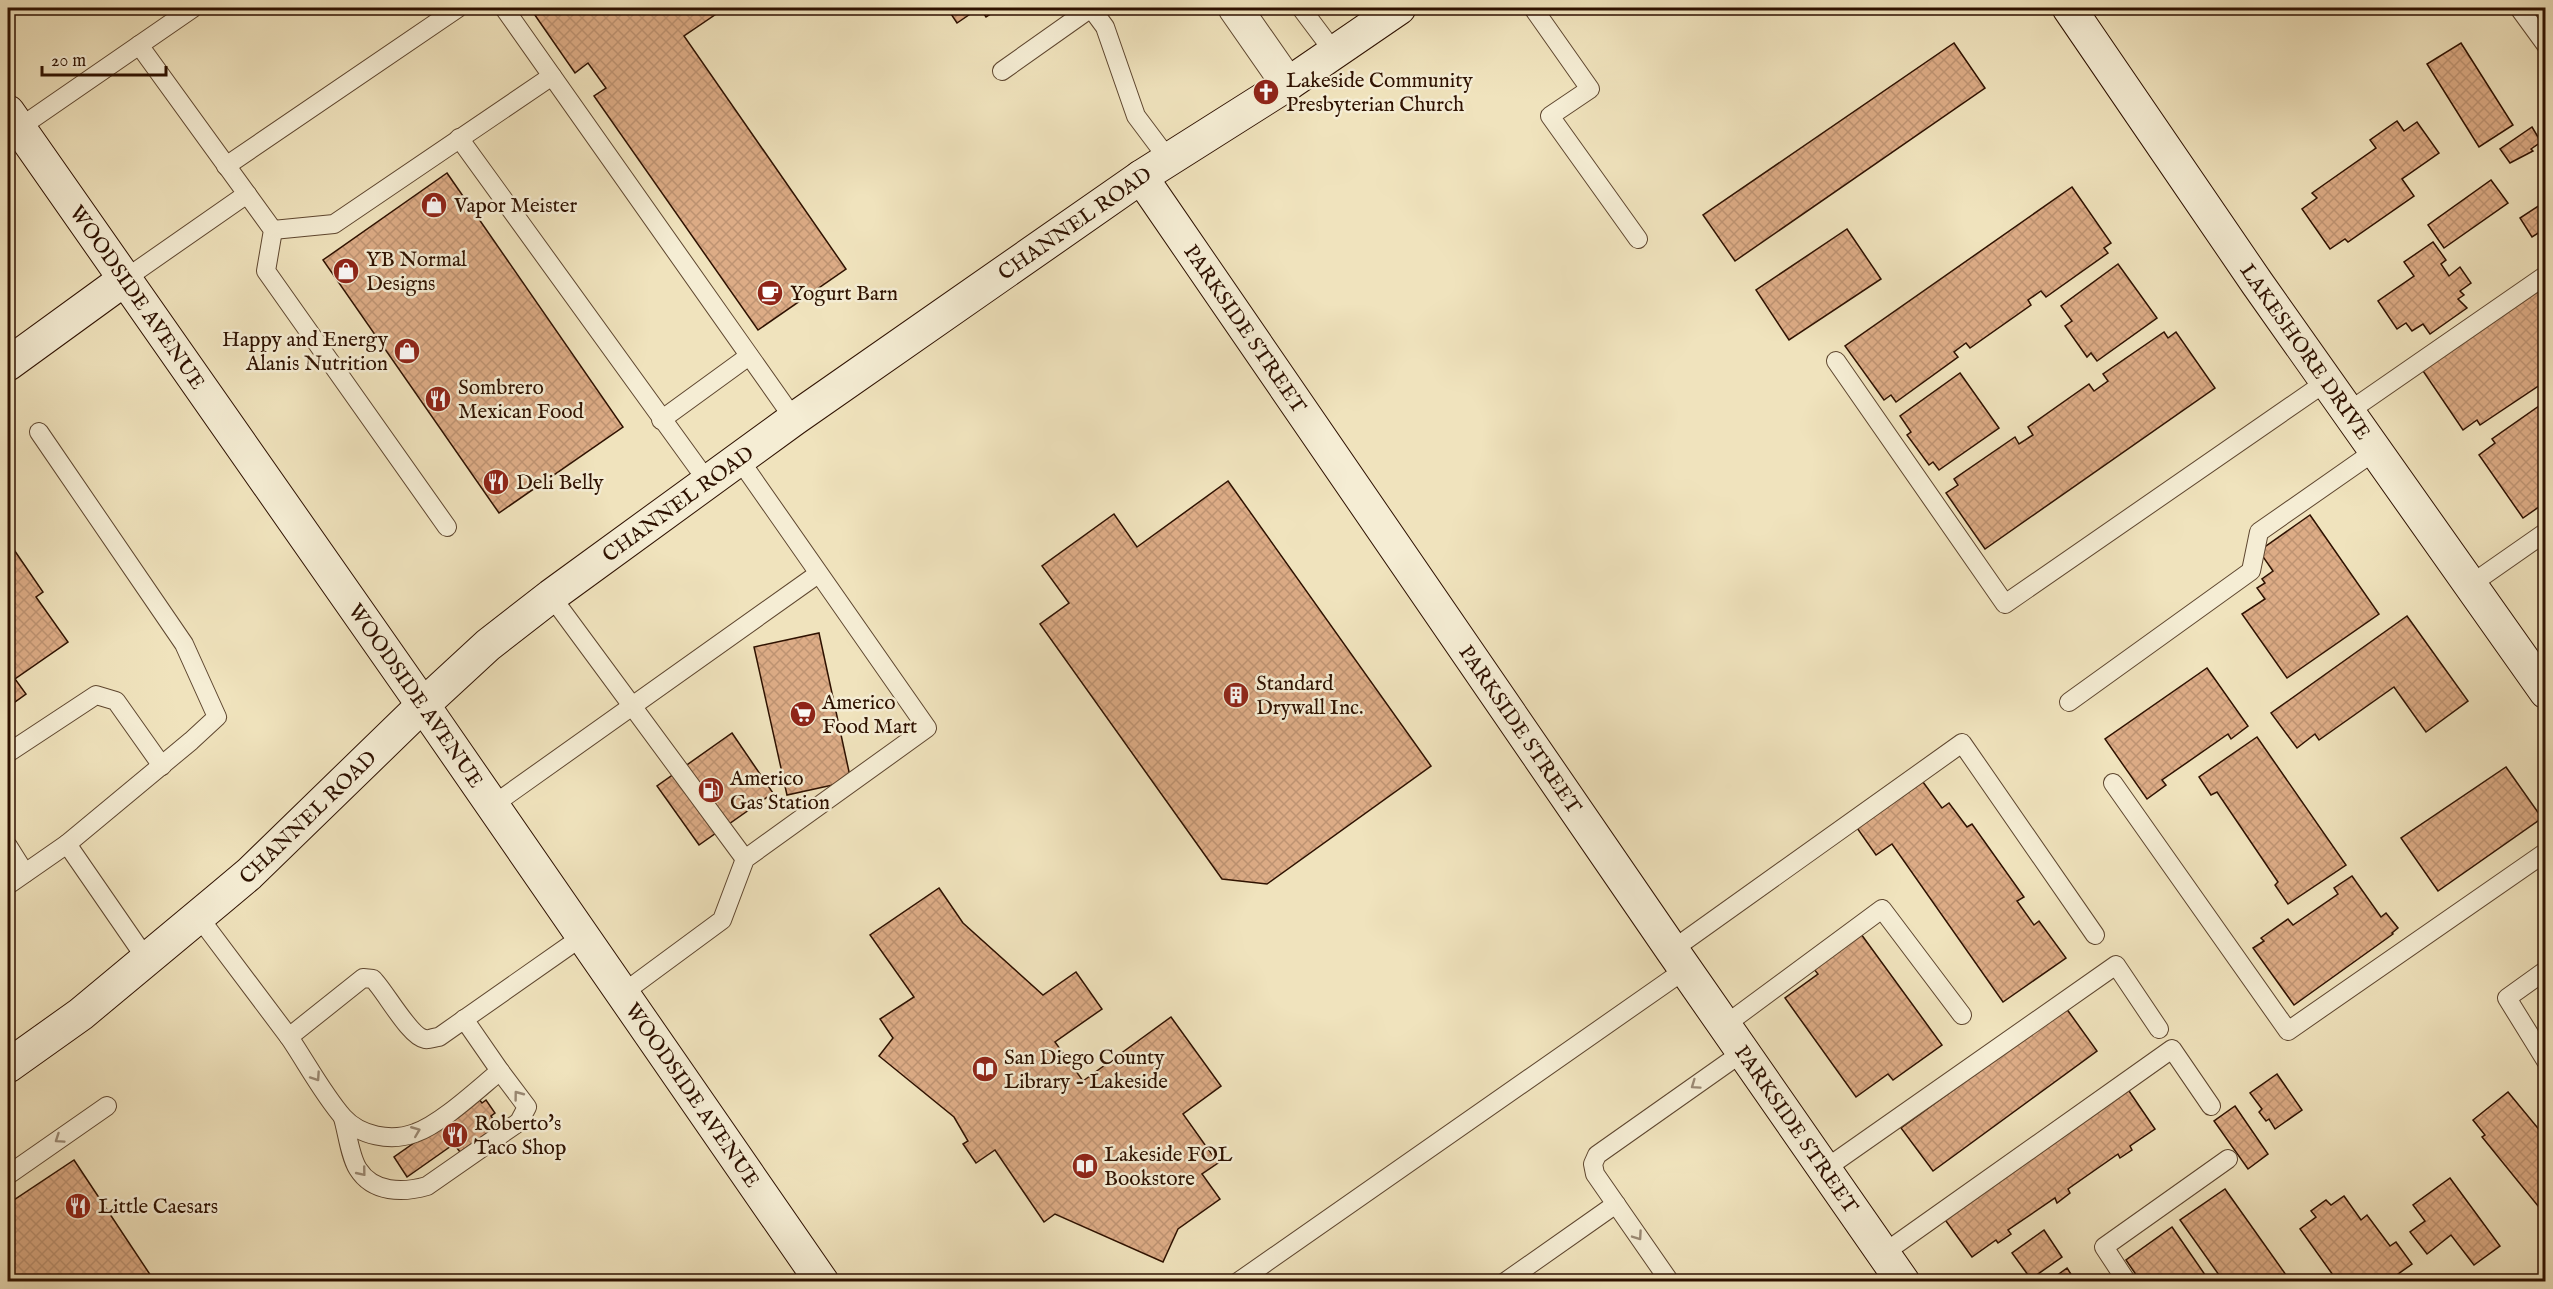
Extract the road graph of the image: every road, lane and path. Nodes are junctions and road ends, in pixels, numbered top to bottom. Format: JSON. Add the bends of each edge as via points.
{"nodes":[{"id":1,"x":193,"y":8,"type":"edge"},
{"id":2,"x":458,"y":8,"type":"edge"},
{"id":3,"x":504,"y":8,"type":"edge"},
{"id":4,"x":1091,"y":8,"type":"edge"},
{"id":5,"x":1235,"y":8,"type":"edge"},
{"id":6,"x":1301,"y":8,"type":"edge"},
{"id":7,"x":1399,"y":8,"type":"edge"},
{"id":8,"x":1533,"y":8,"type":"edge"},
{"id":9,"x":2068,"y":8,"type":"edge"},
{"id":10,"x":2519,"y":8,"type":"edge"},
{"id":11,"x":139,"y":45,"type":"junction"},
{"id":12,"x":2546,"y":45,"type":"edge"},
{"id":13,"x":1334,"y":52,"type":"junction"},
{"id":14,"x":1002,"y":71,"type":"dead end"},
{"id":15,"x":552,"y":76,"type":"junction"},
{"id":16,"x":1288,"y":84,"type":"junction"},
{"id":17,"x":13,"y":120,"type":"edge"},
{"id":18,"x":459,"y":138,"type":"junction"},
{"id":19,"x":1169,"y":160,"type":"junction"},
{"id":20,"x":226,"y":166,"type":"junction"},
{"id":21,"x":1141,"y":177,"type":"junction"},
{"id":22,"x":247,"y":194,"type":"junction"},
{"id":23,"x":273,"y":230,"type":"junction"},
{"id":24,"x":1638,"y":239,"type":"dead end"},
{"id":25,"x":2546,"y":274,"type":"edge"},
{"id":26,"x":125,"y":279,"type":"junction"},
{"id":27,"x":749,"y":356,"type":"junction"},
{"id":28,"x":1836,"y":361,"type":"dead end"},
{"id":29,"x":8,"y":364,"type":"edge"},
{"id":30,"x":2326,"y":382,"type":"junction"},
{"id":31,"x":2348,"y":412,"type":"junction"},
{"id":32,"x":794,"y":418,"type":"junction"},
{"id":33,"x":661,"y":420,"type":"junction"},
{"id":34,"x":39,"y":432,"type":"dead end"},
{"id":35,"x":2375,"y":451,"type":"junction"},
{"id":36,"x":739,"y":459,"type":"junction"},
{"id":37,"x":708,"y":482,"type":"junction"},
{"id":38,"x":447,"y":527,"type":"dead end"},
{"id":39,"x":2546,"y":532,"type":"edge"},
{"id":40,"x":818,"y":574,"type":"junction"},
{"id":41,"x":2470,"y":585,"type":"junction"},
{"id":42,"x":551,"y":596,"type":"junction"},
{"id":43,"x":2546,"y":692,"type":"edge"},
{"id":44,"x":2069,"y":702,"type":"dead end"},
{"id":45,"x":423,"y":705,"type":"junction"},
{"id":46,"x":633,"y":706,"type":"junction"},
{"id":47,"x":8,"y":753,"type":"edge"},
{"id":48,"x":162,"y":766,"type":"junction"},
{"id":49,"x":2113,"y":783,"type":"dead end"},
{"id":50,"x":493,"y":806,"type":"junction"},
{"id":51,"x":67,"y":844,"type":"junction"},
{"id":52,"x":8,"y":846,"type":"edge"},
{"id":53,"x":2546,"y":852,"type":"edge"},
{"id":54,"x":745,"y":859,"type":"junction"},
{"id":55,"x":25,"y":873,"type":"junction"},
{"id":56,"x":8,"y":885,"type":"edge"},
{"id":57,"x":198,"y":916,"type":"junction"},
{"id":58,"x":2095,"y":935,"type":"dead end"},
{"id":59,"x":583,"y":936,"type":"junction"},
{"id":60,"x":1679,"y":959,"type":"junction"},
{"id":61,"x":147,"y":960,"type":"junction"},
{"id":62,"x":2546,"y":970,"type":"edge"},
{"id":63,"x":623,"y":993,"type":"junction"},
{"id":64,"x":1962,"y":1016,"type":"dead end"},
{"id":65,"x":464,"y":1019,"type":"junction"},
{"id":66,"x":1725,"y":1025,"type":"junction"},
{"id":67,"x":2159,"y":1029,"type":"dead end"},
{"id":68,"x":289,"y":1037,"type":"junction"},
{"id":69,"x":1743,"y":1052,"type":"junction"},
{"id":70,"x":2546,"y":1061,"type":"edge"},
{"id":71,"x":8,"y":1066,"type":"edge"},
{"id":72,"x":500,"y":1071,"type":"junction"},
{"id":73,"x":107,"y":1106,"type":"dead end"},
{"id":74,"x":2211,"y":1106,"type":"dead end"},
{"id":75,"x":343,"y":1118,"type":"junction"},
{"id":76,"x":2228,"y":1159,"type":"dead end"},
{"id":77,"x":1825,"y":1169,"type":"junction"},
{"id":78,"x":8,"y":1175,"type":"edge"},
{"id":79,"x":1616,"y":1204,"type":"junction"},
{"id":80,"x":1891,"y":1272,"type":"edge"},
{"id":81,"x":822,"y":1281,"type":"edge"},
{"id":82,"x":1238,"y":1281,"type":"edge"},
{"id":83,"x":1505,"y":1281,"type":"edge"},
{"id":84,"x":1670,"y":1281,"type":"edge"},
{"id":85,"x":2127,"y":1281,"type":"edge"}],
"edges":[{"from":1,"to":11,"type":"lane"},
{"from":2,"to":20,"type":"lane"},
{"from":3,"to":15,"type":"lane"},
{"from":4,"to":14,"type":"lane"},
{"from":4,"to":19,"type":"lane","via":[[1105,27],[1136,116]]},
{"from":5,"to":16,"type":"street"},
{"from":6,"to":13,"type":"lane"},
{"from":7,"to":13,"type":"street","name":"CHANNEL ROAD"},
{"from":8,"to":24,"type":"lane","via":[[1590,89],[1550,116]]},
{"from":9,"to":30,"type":"street","name":"LAKESHORE DRIVE"},
{"from":10,"to":12,"type":"lane"},
{"from":11,"to":17,"type":"lane"},
{"from":11,"to":20,"type":"lane"},
{"from":13,"to":16,"type":"street","name":"CHANNEL ROAD"},
{"from":15,"to":18,"type":"lane"},
{"from":15,"to":27,"type":"lane"},
{"from":16,"to":19,"type":"street","name":"CHANNEL ROAD"},
{"from":17,"to":26,"type":"street","name":"WOODSIDE AVENUE"},
{"from":18,"to":23,"type":"lane","via":[[334,224]]},
{"from":18,"to":33,"type":"lane"},
{"from":19,"to":21,"type":"street","name":"CHANNEL ROAD"},
{"from":20,"to":22,"type":"lane"},
{"from":21,"to":32,"type":"street","name":"CHANNEL ROAD"},
{"from":21,"to":60,"type":"street","name":"PARKSIDE STREET"},
{"from":22,"to":23,"type":"lane"},
{"from":22,"to":26,"type":"lane"},
{"from":23,"to":38,"type":"lane","via":[[266,271]]},
{"from":25,"to":31,"type":"lane"},
{"from":26,"to":29,"type":"street"},
{"from":26,"to":45,"type":"street","name":"WOODSIDE AVENUE"},
{"from":27,"to":32,"type":"lane"},
{"from":27,"to":33,"type":"lane"},
{"from":28,"to":30,"type":"lane","via":[[2005,604]]},
{"from":30,"to":31,"type":"street","name":"LAKESHORE DRIVE"},
{"from":31,"to":35,"type":"street","name":"LAKESHORE DRIVE"},
{"from":32,"to":36,"type":"street","name":"CHANNEL ROAD"},
{"from":33,"to":37,"type":"lane"},
{"from":34,"to":48,"type":"lane","via":[[184,644],[217,717]]},
{"from":35,"to":41,"type":"street","name":"LAKESHORE DRIVE"},
{"from":35,"to":44,"type":"lane","via":[[2259,532],[2251,572]]},
{"from":36,"to":37,"type":"street","name":"CHANNEL ROAD"},
{"from":36,"to":40,"type":"lane"},
{"from":37,"to":42,"type":"street","name":"CHANNEL ROAD"},
{"from":39,"to":41,"type":"lane"},
{"from":40,"to":46,"type":"lane"},
{"from":40,"to":54,"type":"lane","via":[[927,728]]},
{"from":41,"to":43,"type":"street","name":"LAKESHORE DRIVE"},
{"from":42,"to":45,"type":"street","name":"CHANNEL ROAD"},
{"from":42,"to":46,"type":"lane"},
{"from":45,"to":50,"type":"street","name":"WOODSIDE AVENUE"},
{"from":45,"to":57,"type":"street","name":"CHANNEL ROAD","via":[[249,874]]},
{"from":46,"to":50,"type":"lane"},
{"from":46,"to":54,"type":"lane"},
{"from":47,"to":48,"type":"lane","via":[[96,695],[116,701]]},
{"from":48,"to":51,"type":"lane"},
{"from":49,"to":53,"type":"lane","via":[[2288,1031]]},
{"from":50,"to":59,"type":"street","name":"WOODSIDE AVENUE"},
{"from":51,"to":55,"type":"lane"},
{"from":51,"to":61,"type":"lane"},
{"from":52,"to":55,"type":"lane"},
{"from":54,"to":63,"type":"lane","via":[[722,920]]},
{"from":55,"to":56,"type":"lane"},
{"from":57,"to":61,"type":"street","name":"CHANNEL ROAD"},
{"from":57,"to":68,"type":"lane"},
{"from":58,"to":60,"type":"lane","via":[[1962,743]]},
{"from":59,"to":63,"type":"street","name":"WOODSIDE AVENUE"},
{"from":59,"to":65,"type":"lane"},
{"from":60,"to":66,"type":"street","name":"PARKSIDE STREET"},
{"from":60,"to":82,"type":"lane"},
{"from":61,"to":71,"type":"street","name":"CHANNEL ROAD"},
{"from":62,"to":70,"type":"lane","via":[[2507,998]]},
{"from":63,"to":81,"type":"street","name":"WOODSIDE AVENUE"},
{"from":64,"to":66,"type":"lane","via":[[1882,909]]},
{"from":65,"to":68,"type":"lane","via":[[439,1037],[425,1039],[415,1034],[377,983],[363,978]]},
{"from":65,"to":72,"type":"lane"},
{"from":66,"to":69,"type":"street","name":"PARKSIDE STREET"},
{"from":67,"to":77,"type":"lane","via":[[2116,965]]},
{"from":68,"to":75,"type":"lane","one_way":true},
{"from":69,"to":77,"type":"street","name":"PARKSIDE STREET"},
{"from":69,"to":79,"type":"lane","one_way":true,"via":[[1597,1155],[1593,1164],[1595,1174]]},
{"from":75,"to":72,"type":"lane","one_way":true,"via":[[359,1130],[375,1135],[398,1137],[416,1133]]},
{"from":75,"to":72,"type":"lane","one_way":true,"via":[[357,1168],[370,1182],[390,1190],[410,1191],[427,1186],[525,1114],[527,1107]]},
{"from":73,"to":78,"type":"lane","one_way":true},
{"from":74,"to":80,"type":"lane","via":[[2172,1049]]},
{"from":76,"to":85,"type":"lane","via":[[2104,1247]]},
{"from":77,"to":80,"type":"street","name":"PARKSIDE STREET"},
{"from":79,"to":83,"type":"lane"},
{"from":79,"to":84,"type":"lane","one_way":true}]}
